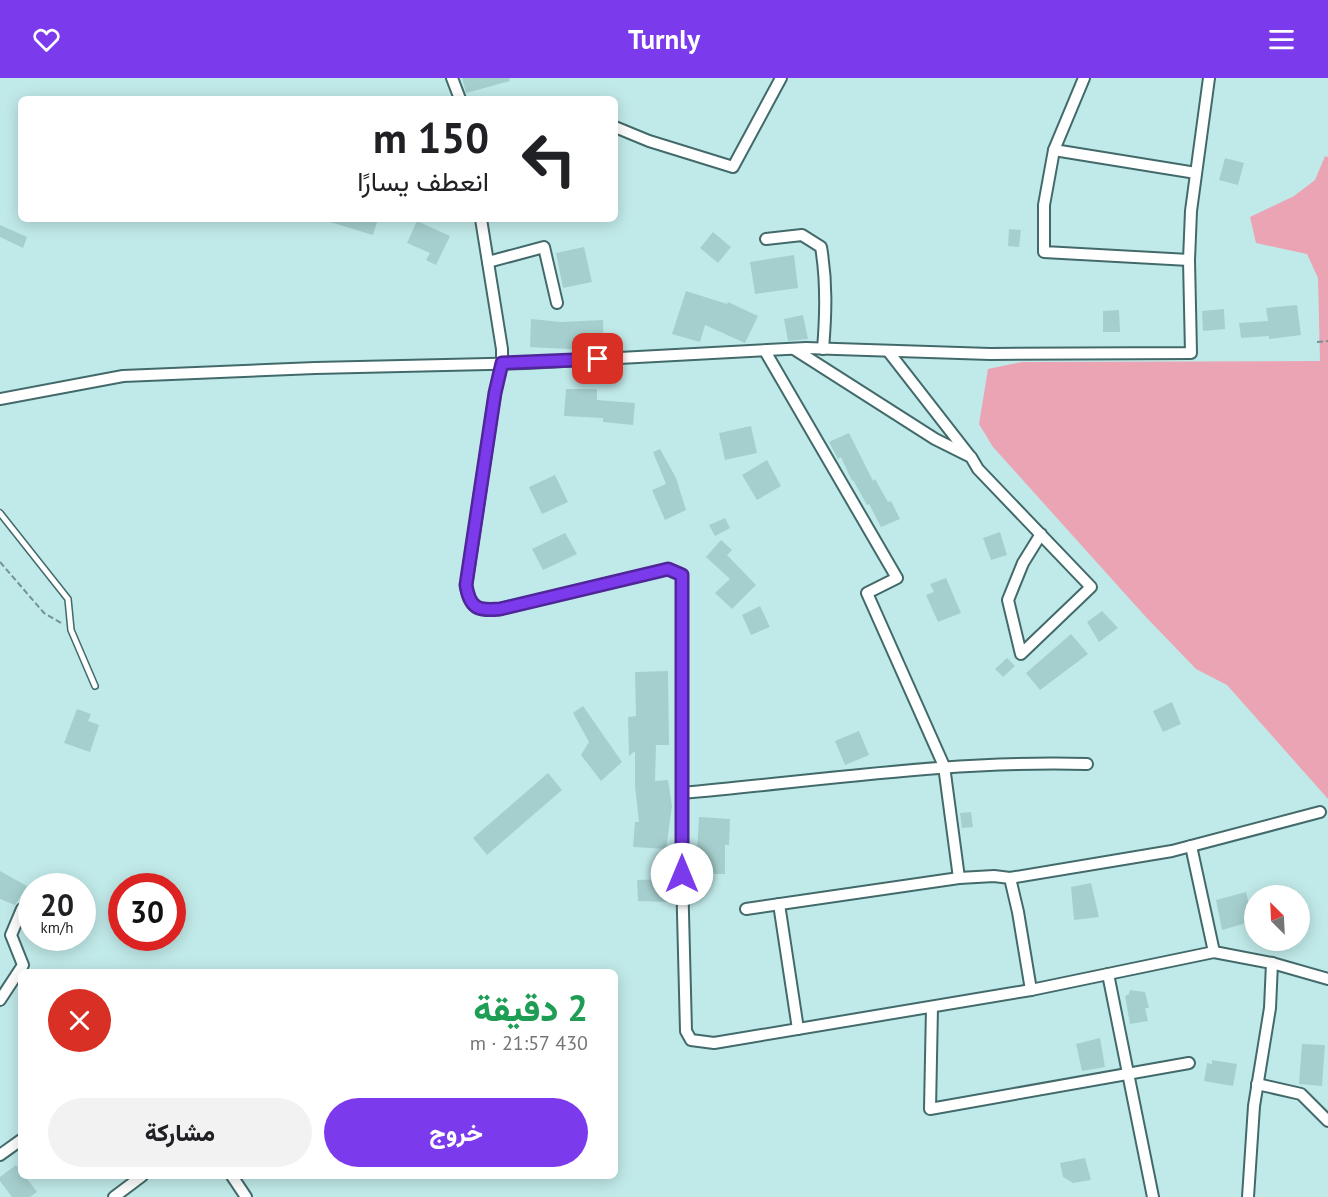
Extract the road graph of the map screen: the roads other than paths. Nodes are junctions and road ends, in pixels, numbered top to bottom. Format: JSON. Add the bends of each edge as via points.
{"nodes":[{"id":1,"x":452,"y":78,"type":"edge"},
{"id":2,"x":781,"y":78,"type":"edge"},
{"id":3,"x":1084,"y":78,"type":"edge"},
{"id":4,"x":1209,"y":78,"type":"edge"},
{"id":5,"x":459,"y":96,"type":"edge"},
{"id":6,"x":618,"y":128,"type":"edge"},
{"id":7,"x":1054,"y":150,"type":"junction"},
{"id":8,"x":1196,"y":173,"type":"junction"},
{"id":9,"x":481,"y":222,"type":"edge"},
{"id":10,"x":765,"y":239,"type":"dead end"},
{"id":11,"x":1189,"y":260,"type":"junction"},
{"id":12,"x":488,"y":262,"type":"junction"},
{"id":13,"x":557,"y":303,"type":"dead end"},
{"id":14,"x":794,"y":349,"type":"junction"},
{"id":15,"x":823,"y":349,"type":"junction"},
{"id":16,"x":765,"y":351,"type":"junction"},
{"id":17,"x":888,"y":351,"type":"junction"},
{"id":18,"x":502,"y":363,"type":"junction"},
{"id":19,"x":0,"y":399,"type":"edge"},
{"id":20,"x":971,"y":458,"type":"junction"},
{"id":21,"x":0,"y":513,"type":"edge"},
{"id":22,"x":1041,"y":534,"type":"junction"},
{"id":23,"x":95,"y":686,"type":"dead end"},
{"id":24,"x":1087,"y":764,"type":"dead end"},
{"id":25,"x":944,"y":766,"type":"junction"},
{"id":26,"x":682,"y":793,"type":"junction"},
{"id":27,"x":1320,"y":812,"type":"dead end"},
{"id":28,"x":1191,"y":846,"type":"junction"},
{"id":29,"x":959,"y":878,"type":"junction"},
{"id":30,"x":1010,"y":878,"type":"junction"},
{"id":31,"x":779,"y":904,"type":"junction"},
{"id":32,"x":746,"y":909,"type":"dead end"},
{"id":33,"x":18,"y":918,"type":"edge"},
{"id":34,"x":1214,"y":952,"type":"junction"},
{"id":35,"x":1272,"y":963,"type":"junction"},
{"id":36,"x":20,"y":969,"type":"edge"},
{"id":37,"x":18,"y":973,"type":"edge"},
{"id":38,"x":1108,"y":974,"type":"junction"},
{"id":39,"x":1328,"y":979,"type":"edge"},
{"id":40,"x":1032,"y":990,"type":"junction"},
{"id":41,"x":0,"y":1000,"type":"edge"},
{"id":42,"x":932,"y":1007,"type":"junction"},
{"id":43,"x":798,"y":1029,"type":"junction"},
{"id":44,"x":1189,"y":1063,"type":"dead end"},
{"id":45,"x":1128,"y":1076,"type":"junction"},
{"id":46,"x":1257,"y":1084,"type":"junction"},
{"id":47,"x":1328,"y":1121,"type":"edge"},
{"id":48,"x":18,"y":1142,"type":"edge"},
{"id":49,"x":0,"y":1155,"type":"edge"},
{"id":50,"x":138,"y":1179,"type":"edge"},
{"id":51,"x":234,"y":1179,"type":"edge"},
{"id":52,"x":114,"y":1197,"type":"edge"},
{"id":53,"x":246,"y":1197,"type":"edge"},
{"id":54,"x":1153,"y":1197,"type":"edge"},
{"id":55,"x":1248,"y":1197,"type":"edge"}],
"edges":[{"from":1,"to":5,"type":"street"},
{"from":2,"to":6,"type":"street","via":[[733,167]]},
{"from":3,"to":7,"type":"street"},
{"from":4,"to":8,"type":"street"},
{"from":7,"to":8,"type":"street"},
{"from":7,"to":11,"type":"street","via":[[1044,205],[1044,252]]},
{"from":8,"to":11,"type":"street"},
{"from":9,"to":12,"type":"street"},
{"from":10,"to":15,"type":"street","via":[[802,235],[821,247],[826,272]]},
{"from":11,"to":17,"type":"street","via":[[1191,353]]},
{"from":12,"to":13,"type":"street","via":[[544,247]]},
{"from":12,"to":18,"type":"street"},
{"from":14,"to":15,"type":"street"},
{"from":14,"to":16,"type":"street"},
{"from":14,"to":20,"type":"street"},
{"from":15,"to":17,"type":"street"},
{"from":16,"to":18,"type":"street"},
{"from":16,"to":25,"type":"street","via":[[897,578],[867,593]]},
{"from":17,"to":20,"type":"street"},
{"from":18,"to":19,"type":"street","via":[[123,376]]},
{"from":18,"to":26,"type":"street","via":[[466,585],[468,600],[485,610],[500,609],[668,569],[682,575]]},
{"from":20,"to":22,"type":"street"},
{"from":21,"to":23,"type":"lane","via":[[68,599],[71,630]]},
{"from":22,"to":22,"type":"street","via":[[1023,563],[1008,600],[1021,654],[1090,587]]},
{"from":24,"to":25,"type":"street"},
{"from":25,"to":26,"type":"street"},
{"from":25,"to":29,"type":"street"},
{"from":26,"to":43,"type":"street","via":[[686,1031],[691,1040],[714,1043]]},
{"from":27,"to":28,"type":"street"},
{"from":28,"to":30,"type":"street"},
{"from":28,"to":34,"type":"street"},
{"from":29,"to":30,"type":"street"},
{"from":29,"to":31,"type":"street"},
{"from":30,"to":40,"type":"street"},
{"from":31,"to":32,"type":"street"},
{"from":31,"to":43,"type":"street"},
{"from":33,"to":36,"type":"street","via":[[11,935],[23,965]]},
{"from":34,"to":35,"type":"street"},
{"from":34,"to":38,"type":"street"},
{"from":35,"to":39,"type":"street"},
{"from":35,"to":46,"type":"street","via":[[1270,1008]]},
{"from":37,"to":41,"type":"street"},
{"from":38,"to":40,"type":"street"},
{"from":38,"to":45,"type":"street"},
{"from":40,"to":42,"type":"street"},
{"from":42,"to":43,"type":"street"},
{"from":42,"to":45,"type":"street","via":[[930,1109]]},
{"from":44,"to":45,"type":"street"},
{"from":45,"to":54,"type":"street"},
{"from":46,"to":47,"type":"street","via":[[1301,1094]]},
{"from":46,"to":55,"type":"street"},
{"from":48,"to":49,"type":"street"},
{"from":50,"to":52,"type":"street"},
{"from":51,"to":53,"type":"street"}]}
